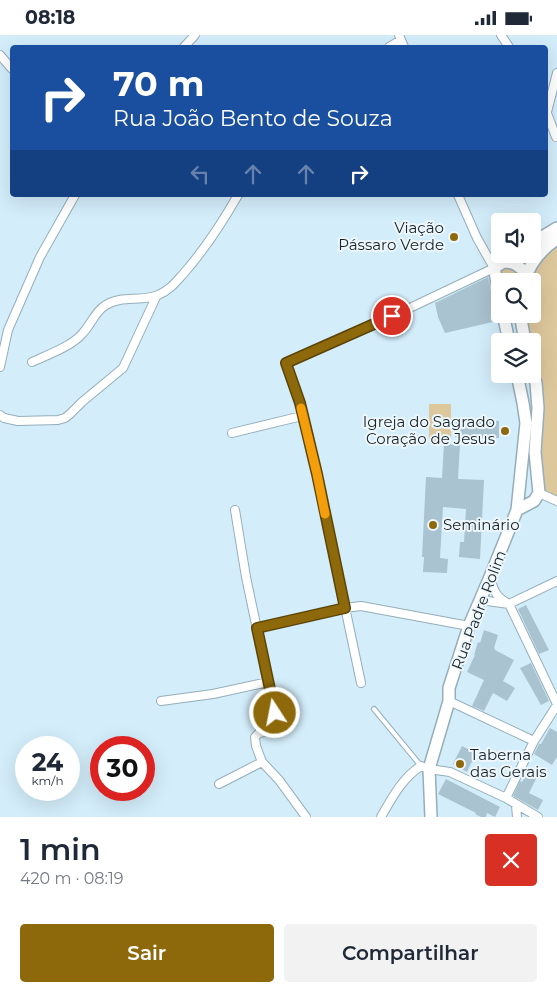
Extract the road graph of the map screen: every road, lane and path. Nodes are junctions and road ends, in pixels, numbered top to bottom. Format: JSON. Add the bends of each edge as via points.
{"nodes":[{"id":1,"x":195,"y":35,"type":"edge"},
{"id":2,"x":186,"y":45,"type":"edge"},
{"id":3,"x":0,"y":55,"type":"edge"},
{"id":4,"x":10,"y":67,"type":"edge"},
{"id":5,"x":557,"y":73,"type":"edge"},
{"id":6,"x":548,"y":103,"type":"edge"},
{"id":7,"x":548,"y":115,"type":"edge"},
{"id":8,"x":557,"y":137,"type":"edge"},
{"id":9,"x":74,"y":197,"type":"edge"},
{"id":10,"x":237,"y":197,"type":"edge"},
{"id":11,"x":459,"y":197,"type":"edge"},
{"id":12,"x":557,"y":228,"type":"edge"},
{"id":13,"x":541,"y":238,"type":"edge"},
{"id":14,"x":557,"y":239,"type":"edge"},
{"id":15,"x":502,"y":263,"type":"edge"},
{"id":16,"x":499,"y":265,"type":"junction"},
{"id":17,"x":499,"y":273,"type":"edge"},
{"id":18,"x":523,"y":273,"type":"edge"},
{"id":19,"x":528,"y":273,"type":"edge"},
{"id":20,"x":156,"y":297,"type":"junction"},
{"id":21,"x":32,"y":362,"type":"dead end"},
{"id":22,"x":0,"y":367,"type":"edge"},
{"id":23,"x":518,"y":383,"type":"edge"},
{"id":24,"x":536,"y":383,"type":"edge"},
{"id":25,"x":0,"y":415,"type":"edge"},
{"id":26,"x":302,"y":415,"type":"junction"},
{"id":27,"x":232,"y":433,"type":"dead end"},
{"id":28,"x":520,"y":487,"type":"junction"},
{"id":29,"x":539,"y":491,"type":"junction"},
{"id":30,"x":557,"y":501,"type":"edge"},
{"id":31,"x":235,"y":510,"type":"dead end"},
{"id":32,"x":517,"y":510,"type":"junction"},
{"id":33,"x":490,"y":577,"type":"junction"},
{"id":34,"x":557,"y":581,"type":"edge"},
{"id":35,"x":480,"y":601,"type":"junction"},
{"id":36,"x":509,"y":604,"type":"junction"},
{"id":37,"x":345,"y":608,"type":"junction"},
{"id":38,"x":469,"y":626,"type":"junction"},
{"id":39,"x":257,"y":628,"type":"junction"},
{"id":40,"x":268,"y":682,"type":"junction"},
{"id":41,"x":361,"y":683,"type":"dead end"},
{"id":42,"x":161,"y":701,"type":"dead end"},
{"id":43,"x":448,"y":701,"type":"junction"},
{"id":44,"x":557,"y":705,"type":"edge"},
{"id":45,"x":374,"y":709,"type":"dead end"},
{"id":46,"x":534,"y":741,"type":"junction"},
{"id":47,"x":262,"y":762,"type":"junction"},
{"id":48,"x":425,"y":767,"type":"junction"},
{"id":49,"x":219,"y":784,"type":"dead end"},
{"id":50,"x":506,"y":799,"type":"junction"},
{"id":51,"x":516,"y":805,"type":"junction"},
{"id":52,"x":306,"y":817,"type":"edge"},
{"id":53,"x":381,"y":817,"type":"edge"},
{"id":54,"x":431,"y":817,"type":"edge"},
{"id":55,"x":517,"y":817,"type":"edge"},
{"id":56,"x":538,"y":817,"type":"edge"}],
"edges":[{"from":1,"to":2,"type":"street"},
{"from":3,"to":4,"type":"street"},
{"from":5,"to":6,"type":"street"},
{"from":7,"to":8,"type":"street"},
{"from":9,"to":22,"type":"street","via":[[40,257],[8,330]]},
{"from":10,"to":20,"type":"street","via":[[200,255],[172,287]]},
{"from":11,"to":16,"type":"street","via":[[477,238]]},
{"from":12,"to":13,"type":"street"},
{"from":14,"to":19,"type":"street","via":[[538,255]]},
{"from":15,"to":16,"type":"street"},
{"from":16,"to":17,"type":"street"},
{"from":16,"to":18,"type":"street","via":[[510,262]]},
{"from":16,"to":26,"type":"street","via":[[286,363]]},
{"from":20,"to":21,"type":"street","via":[[118,300],[106,305],[82,335]]},
{"from":20,"to":25,"type":"street","via":[[123,368],[70,414],[58,420],[18,421]]},
{"from":23,"to":28,"type":"street","name":"Rua Padre Rolim","via":[[526,423]]},
{"from":24,"to":29,"type":"street","via":[[535,453]]},
{"from":26,"to":27,"type":"street"},
{"from":26,"to":37,"type":"street"},
{"from":28,"to":29,"type":"street","via":[[534,485]]},
{"from":28,"to":32,"type":"street","name":"Rua Padre Rolim"},
{"from":29,"to":30,"type":"street"},
{"from":29,"to":32,"type":"street","via":[[534,501]]},
{"from":31,"to":39,"type":"street"},
{"from":32,"to":33,"type":"street","name":"Rua Padre Rolim"},
{"from":33,"to":35,"type":"street","name":"Rua Padre Rolim"},
{"from":33,"to":36,"type":"street","via":[[496,595]]},
{"from":34,"to":36,"type":"street"},
{"from":35,"to":36,"type":"street"},
{"from":35,"to":38,"type":"street","name":"Rua Padre Rolim"},
{"from":36,"to":44,"type":"street"},
{"from":37,"to":38,"type":"street","via":[[361,607]]},
{"from":37,"to":39,"type":"street"},
{"from":37,"to":41,"type":"street"},
{"from":38,"to":43,"type":"street","name":"Rua Padre Rolim","via":[[449,688]]},
{"from":39,"to":40,"type":"street"},
{"from":40,"to":42,"type":"street"},
{"from":40,"to":47,"type":"street","via":[[278,729],[255,737]]},
{"from":43,"to":46,"type":"street"},
{"from":43,"to":48,"type":"street","name":"Rua Padre Rolim"},
{"from":44,"to":46,"type":"street"},
{"from":45,"to":48,"type":"lane"},
{"from":46,"to":50,"type":"street"},
{"from":47,"to":49,"type":"street"},
{"from":47,"to":52,"type":"street"},
{"from":48,"to":50,"type":"street","via":[[450,772]]},
{"from":48,"to":53,"type":"street","via":[[412,772]]},
{"from":48,"to":54,"type":"street","name":"Rua Padre Rolim"},
{"from":50,"to":51,"type":"street"},
{"from":51,"to":55,"type":"street"},
{"from":51,"to":56,"type":"street"}]}
